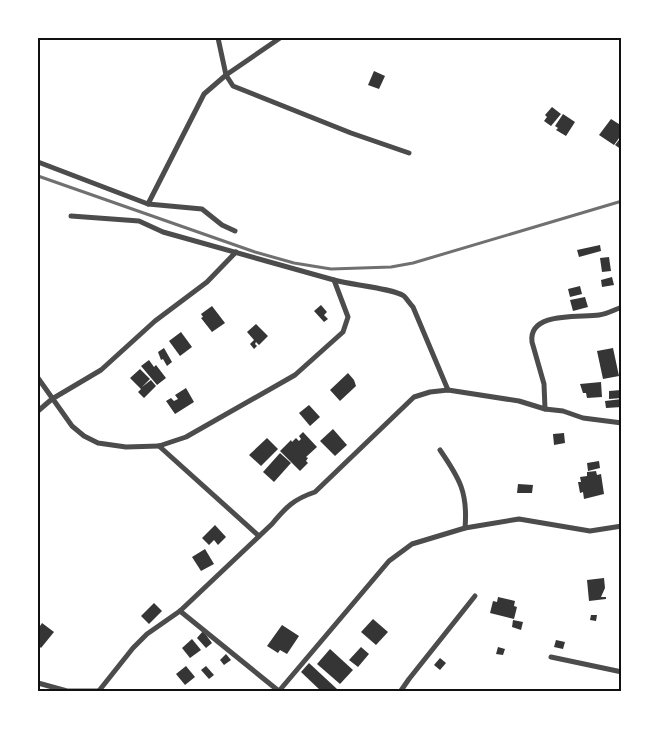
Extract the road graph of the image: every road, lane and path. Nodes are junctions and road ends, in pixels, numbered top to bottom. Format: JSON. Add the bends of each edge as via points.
{"nodes":[{"id":1,"x":218,"y":38,"type":"edge"},
{"id":2,"x":280,"y":38,"type":"edge"},
{"id":3,"x":226,"y":75,"type":"junction"},
{"id":4,"x":409,"y":153,"type":"dead end"},
{"id":5,"x":38,"y":162,"type":"edge"},
{"id":6,"x":148,"y":204,"type":"junction"},
{"id":7,"x":71,"y":216,"type":"dead end"},
{"id":8,"x":235,"y":231,"type":"dead end"},
{"id":9,"x":236,"y":252,"type":"junction"},
{"id":10,"x":334,"y":280,"type":"junction"},
{"id":11,"x":621,"y":307,"type":"edge"},
{"id":12,"x":38,"y":378,"type":"edge"},
{"id":13,"x":448,"y":390,"type":"junction"},
{"id":14,"x":52,"y":399,"type":"junction"},
{"id":15,"x":544,"y":409,"type":"junction"},
{"id":16,"x":38,"y":411,"type":"edge"},
{"id":17,"x":621,"y":423,"type":"edge"},
{"id":18,"x":159,"y":446,"type":"junction"},
{"id":19,"x":440,"y":450,"type":"dead end"},
{"id":20,"x":621,"y":526,"type":"edge"},
{"id":21,"x":465,"y":528,"type":"junction"},
{"id":22,"x":259,"y":536,"type":"junction"},
{"id":23,"x":475,"y":596,"type":"dead end"},
{"id":24,"x":180,"y":611,"type":"junction"},
{"id":25,"x":551,"y":657,"type":"dead end"},
{"id":26,"x":621,"y":672,"type":"edge"},
{"id":27,"x":39,"y":684,"type":"edge"},
{"id":28,"x":98,"y":691,"type":"edge"},
{"id":29,"x":280,"y":691,"type":"edge"},
{"id":30,"x":43,"y":692,"type":"edge"},
{"id":31,"x":400,"y":692,"type":"edge"}],
"edges":[{"from":1,"to":3,"type":"street"},
{"from":2,"to":3,"type":"street"},
{"from":3,"to":4,"type":"street","via":[[233,86]]},
{"from":3,"to":6,"type":"street","via":[[204,94]]},
{"from":5,"to":6,"type":"street"},
{"from":6,"to":8,"type":"street","via":[[202,209]]},
{"from":7,"to":9,"type":"street","via":[[139,221]]},
{"from":9,"to":10,"type":"street"},
{"from":9,"to":14,"type":"street","via":[[207,282],[155,321],[101,370]]},
{"from":10,"to":13,"type":"street","via":[[403,296],[413,307]]},
{"from":10,"to":18,"type":"street","via":[[348,317],[343,332],[295,375],[186,437]]},
{"from":11,"to":15,"type":"street","via":[[600,315],[563,316],[534,329],[531,335],[544,384]]},
{"from":12,"to":14,"type":"street"},
{"from":13,"to":15,"type":"street"},
{"from":13,"to":22,"type":"street","via":[[414,397],[315,492],[297,498]]},
{"from":14,"to":16,"type":"street"},
{"from":14,"to":18,"type":"street","via":[[72,426],[98,443]]},
{"from":15,"to":17,"type":"street"},
{"from":18,"to":22,"type":"street"},
{"from":19,"to":21,"type":"street","via":[[459,477],[467,508]]},
{"from":20,"to":21,"type":"street","via":[[590,531],[519,519]]},
{"from":21,"to":29,"type":"street","via":[[412,544],[389,561]]},
{"from":22,"to":24,"type":"street"},
{"from":23,"to":31,"type":"street"},
{"from":24,"to":28,"type":"street","via":[[147,634]]},
{"from":24,"to":29,"type":"street"},
{"from":25,"to":26,"type":"street"},
{"from":27,"to":28,"type":"street","via":[[67,691]]},
{"from":27,"to":30,"type":"street"}]}
